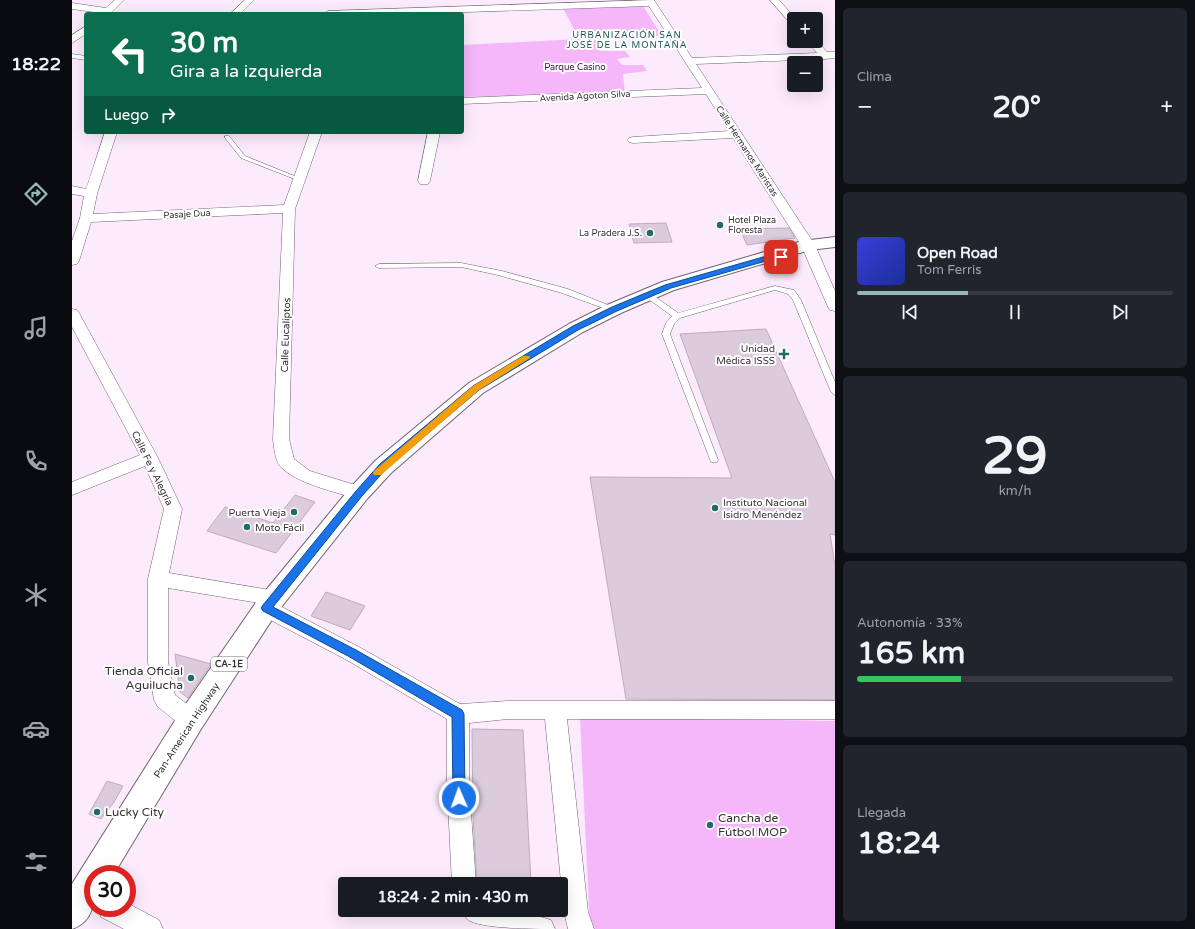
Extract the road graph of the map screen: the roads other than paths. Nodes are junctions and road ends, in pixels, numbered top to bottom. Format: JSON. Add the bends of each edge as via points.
{"nodes":[{"id":1,"x":120,"y":0,"type":"edge"},
{"id":2,"x":250,"y":0,"type":"edge"},
{"id":3,"x":774,"y":0,"type":"edge"},
{"id":4,"x":652,"y":2,"type":"edge"},
{"id":5,"x":72,"y":6,"type":"edge"},
{"id":6,"x":106,"y":12,"type":"edge"},
{"id":7,"x":234,"y":12,"type":"edge"},
{"id":8,"x":382,"y":12,"type":"edge"},
{"id":9,"x":787,"y":14,"type":"edge"},
{"id":10,"x":84,"y":31,"type":"edge"},
{"id":11,"x":72,"y":40,"type":"edge"},
{"id":12,"x":821,"y":48,"type":"edge"},
{"id":13,"x":830,"y":55,"type":"edge"},
{"id":14,"x":72,"y":56,"type":"edge"},
{"id":15,"x":84,"y":58,"type":"edge"},
{"id":16,"x":689,"y":61,"type":"junction"},
{"id":17,"x":708,"y":91,"type":"junction"},
{"id":18,"x":464,"y":101,"type":"edge"},
{"id":19,"x":110,"y":134,"type":"edge"},
{"id":20,"x":315,"y":134,"type":"edge"},
{"id":21,"x":434,"y":134,"type":"edge"},
{"id":22,"x":737,"y":134,"type":"junction"},
{"id":23,"x":227,"y":137,"type":"dead end"},
{"id":24,"x":633,"y":140,"type":"dead end"},
{"id":25,"x":299,"y":179,"type":"junction"},
{"id":26,"x":424,"y":181,"type":"dead end"},
{"id":27,"x":72,"y":190,"type":"edge"},
{"id":28,"x":91,"y":194,"type":"junction"},
{"id":29,"x":289,"y":210,"type":"junction"},
{"id":30,"x":86,"y":218,"type":"junction"},
{"id":31,"x":835,"y":242,"type":"edge"},
{"id":32,"x":810,"y":250,"type":"junction"},
{"id":33,"x":835,"y":250,"type":"edge"},
{"id":34,"x":72,"y":261,"type":"edge"},
{"id":35,"x":380,"y":266,"type":"dead end"},
{"id":36,"x":647,"y":295,"type":"junction"},
{"id":37,"x":835,"y":307,"type":"edge"},
{"id":38,"x":614,"y":309,"type":"junction"},
{"id":39,"x":72,"y":313,"type":"edge"},
{"id":40,"x":677,"y":316,"type":"junction"},
{"id":41,"x":835,"y":392,"type":"edge"},
{"id":42,"x":150,"y":458,"type":"junction"},
{"id":43,"x":714,"y":460,"type":"dead end"},
{"id":44,"x":72,"y":489,"type":"edge"},
{"id":45,"x":359,"y":493,"type":"junction"},
{"id":46,"x":158,"y":579,"type":"junction"},
{"id":47,"x":271,"y":603,"type":"junction"},
{"id":48,"x":555,"y":710,"type":"junction"},
{"id":49,"x":835,"y":710,"type":"edge"},
{"id":50,"x":458,"y":714,"type":"junction"},
{"id":51,"x":191,"y":720,"type":"junction"},
{"id":52,"x":108,"y":865,"type":"edge"},
{"id":53,"x":464,"y":877,"type":"edge"},
{"id":54,"x":129,"y":917,"type":"edge"},
{"id":55,"x":496,"y":917,"type":"edge"},
{"id":56,"x":150,"y":929,"type":"edge"},
{"id":57,"x":542,"y":929,"type":"edge"},
{"id":58,"x":581,"y":929,"type":"edge"}],
"edges":[{"from":1,"to":6,"type":"street"},
{"from":2,"to":7,"type":"street"},
{"from":3,"to":9,"type":"street"},
{"from":4,"to":8,"type":"street"},
{"from":4,"to":16,"type":"street","name":"Calle Hermanos Maristas"},
{"from":5,"to":6,"type":"street"},
{"from":10,"to":11,"type":"street"},
{"from":12,"to":13,"type":"street"},
{"from":13,"to":16,"type":"street"},
{"from":14,"to":15,"type":"lane"},
{"from":16,"to":17,"type":"street","name":"Calle Hermanos Maristas"},
{"from":17,"to":18,"type":"street","name":"Avenida Agoton Silva"},
{"from":17,"to":22,"type":"street","name":"Calle Hermanos Maristas"},
{"from":19,"to":28,"type":"street"},
{"from":20,"to":25,"type":"street","name":"Calle Eucaliptos"},
{"from":21,"to":26,"type":"street"},
{"from":22,"to":24,"type":"street"},
{"from":22,"to":32,"type":"street","name":"Calle Hermanos Maristas"},
{"from":23,"to":25,"type":"lane","via":[[243,157]]},
{"from":25,"to":29,"type":"street","name":"Calle Eucaliptos"},
{"from":27,"to":28,"type":"street"},
{"from":28,"to":30,"type":"street"},
{"from":29,"to":30,"type":"street","name":"Pasaje Dua"},
{"from":29,"to":45,"type":"street","name":"Calle Eucaliptos","via":[[281,439],[286,462],[304,475]]},
{"from":30,"to":34,"type":"street"},
{"from":31,"to":32,"type":"highway","name":"Pan-American Highway","number":"CA-1E"},
{"from":32,"to":33,"type":"highway","name":"Pan-American Highway","number":"CA-1E"},
{"from":32,"to":36,"type":"highway","name":"Pan-American Highway","number":"CA-1E","via":[[765,259],[668,286]]},
{"from":32,"to":37,"type":"street","name":"Calle Hermanos Maristas"},
{"from":35,"to":38,"type":"lane","via":[[461,265],[565,291]]},
{"from":36,"to":38,"type":"highway","name":"Pan-American Highway","number":"CA-1E"},
{"from":36,"to":40,"type":"lane"},
{"from":38,"to":45,"type":"highway","name":"Pan-American Highway","number":"CA-1E","via":[[576,328],[476,388],[383,467]]},
{"from":39,"to":42,"type":"street","name":"Calle Fe y Alegría"},
{"from":40,"to":41,"type":"lane","via":[[774,288],[791,292],[797,300]]},
{"from":40,"to":43,"type":"lane","via":[[670,323],[666,334]]},
{"from":42,"to":44,"type":"street"},
{"from":42,"to":46,"type":"street","name":"Calle Fe y Alegría","via":[[173,509]]},
{"from":45,"to":47,"type":"highway","name":"Pan-American Highway","number":"CA-1E"},
{"from":46,"to":47,"type":"street"},
{"from":46,"to":51,"type":"street","name":"Calle Fe y Alegría","via":[[158,662],[165,700]]},
{"from":47,"to":50,"type":"street"},
{"from":47,"to":51,"type":"highway","name":"Pan-American Highway","number":"CA-1E"},
{"from":48,"to":49,"type":"street"},
{"from":48,"to":50,"type":"street"},
{"from":48,"to":58,"type":"street","via":[[576,912]]},
{"from":50,"to":53,"type":"street","via":[[458,784]]},
{"from":51,"to":52,"type":"highway","name":"Pan-American Highway","number":"CA-1E"},
{"from":54,"to":56,"type":"street"},
{"from":55,"to":57,"type":"street"}]}
